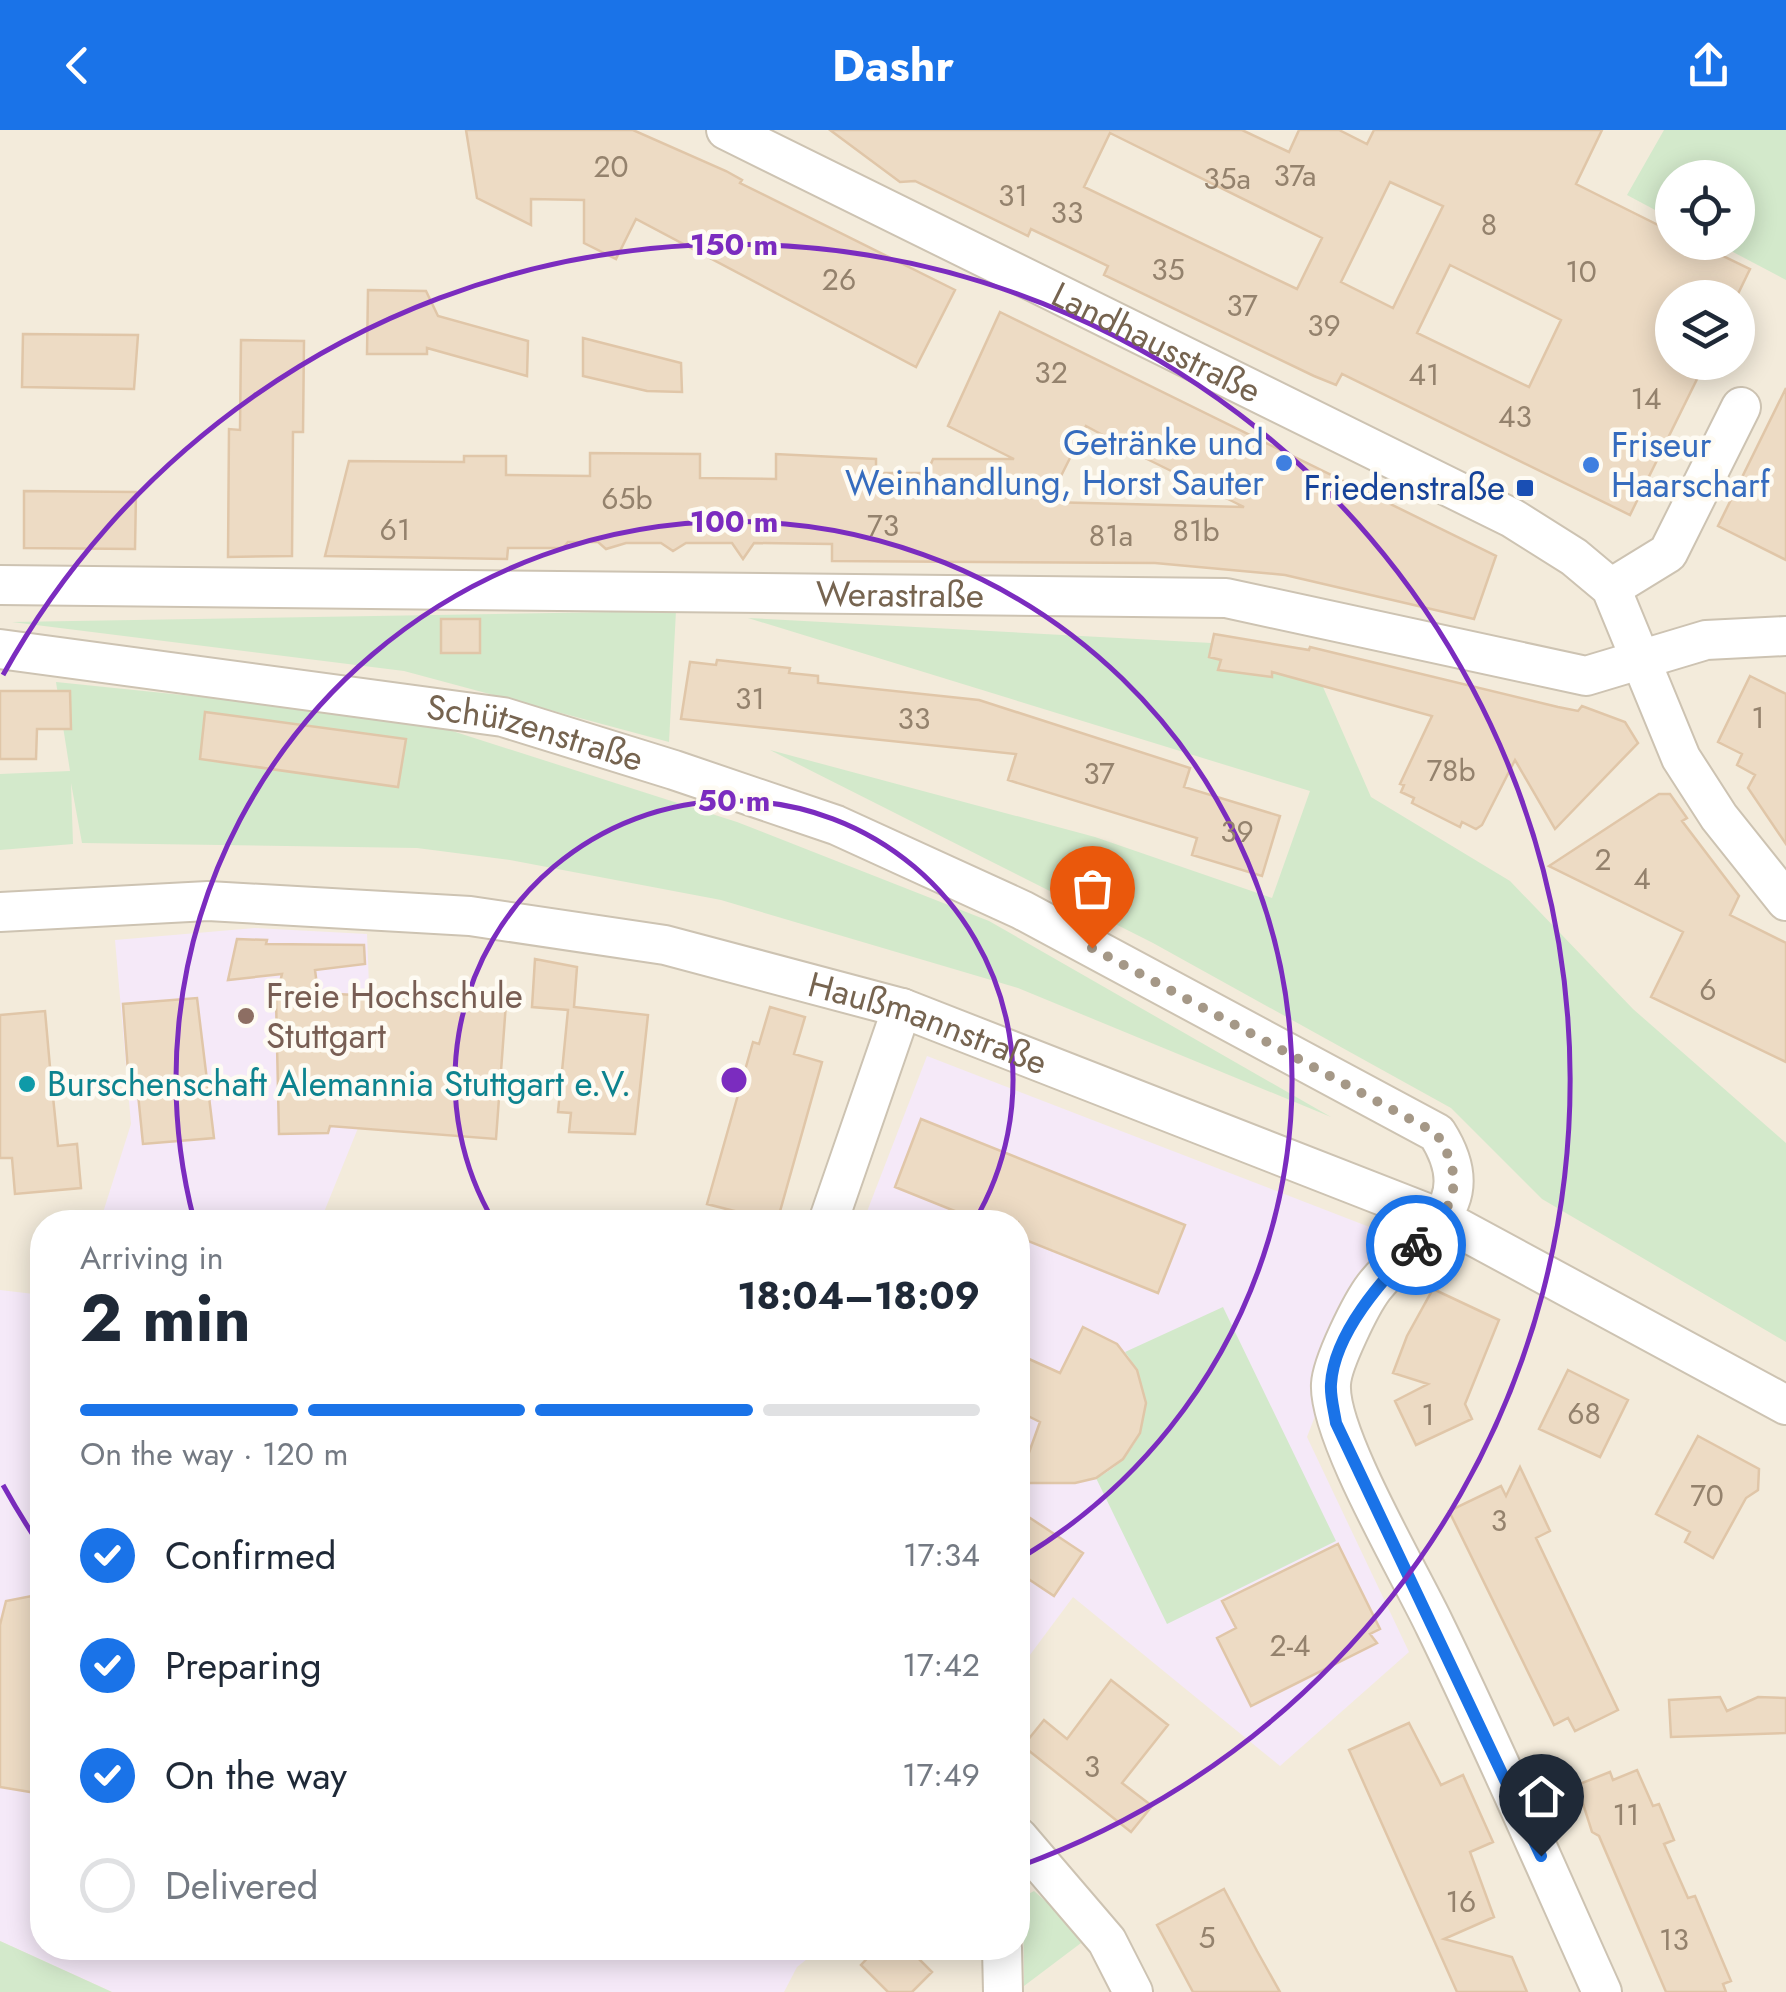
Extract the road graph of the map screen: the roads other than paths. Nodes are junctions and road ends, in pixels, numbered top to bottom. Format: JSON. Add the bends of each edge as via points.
{"nodes":[{"id":1,"x":726,"y":130,"type":"edge"},
{"id":2,"x":1741,"y":406,"type":"dead end"},
{"id":3,"x":0,"y":586,"type":"edge"},
{"id":4,"x":1611,"y":588,"type":"junction"},
{"id":5,"x":1786,"y":636,"type":"edge"},
{"id":6,"x":0,"y":649,"type":"edge"},
{"id":7,"x":1640,"y":662,"type":"junction"},
{"id":8,"x":1786,"y":901,"type":"edge"},
{"id":9,"x":0,"y":912,"type":"edge"},
{"id":10,"x":902,"y":1008,"type":"junction"},
{"id":11,"x":832,"y":1210,"type":"edge"},
{"id":12,"x":1442,"y":1220,"type":"junction"},
{"id":13,"x":1786,"y":1405,"type":"edge"},
{"id":14,"x":1030,"y":1851,"type":"edge"},
{"id":15,"x":1002,"y":1960,"type":"edge"},
{"id":16,"x":1003,"y":1992,"type":"edge"},
{"id":17,"x":1133,"y":1992,"type":"edge"},
{"id":18,"x":1602,"y":1992,"type":"edge"}],
"edges":[{"from":1,"to":4,"type":"street","name":"Landhausstraße","via":[[1512,518]]},
{"from":2,"to":4,"type":"street","via":[[1668,553]]},
{"from":3,"to":7,"type":"street","name":"Werastraße","via":[[1226,598],[1586,676]]},
{"from":4,"to":7,"type":"street","name":"Landhausstraße"},
{"from":5,"to":7,"type":"street","name":"Werastraße","via":[[1706,640]]},
{"from":6,"to":12,"type":"street","name":"Schützenstraße","via":[[503,717],[836,825],[1022,910],[1436,1133],[1452,1158],[1456,1182]]},
{"from":7,"to":8,"type":"street","name":"Landhausstraße","via":[[1681,758]]},
{"from":9,"to":10,"type":"street","name":"Haußmannstraße","via":[[208,901],[470,916],[665,945]]},
{"from":10,"to":11,"type":"street"},
{"from":10,"to":12,"type":"street","name":"Haußmannstraße"},
{"from":12,"to":13,"type":"street","name":"Haußmannstraße"},
{"from":12,"to":18,"type":"street","via":[[1372,1289],[1331,1382],[1336,1423]]},
{"from":14,"to":17,"type":"street","via":[[1107,1940]]},
{"from":15,"to":16,"type":"street"}]}
